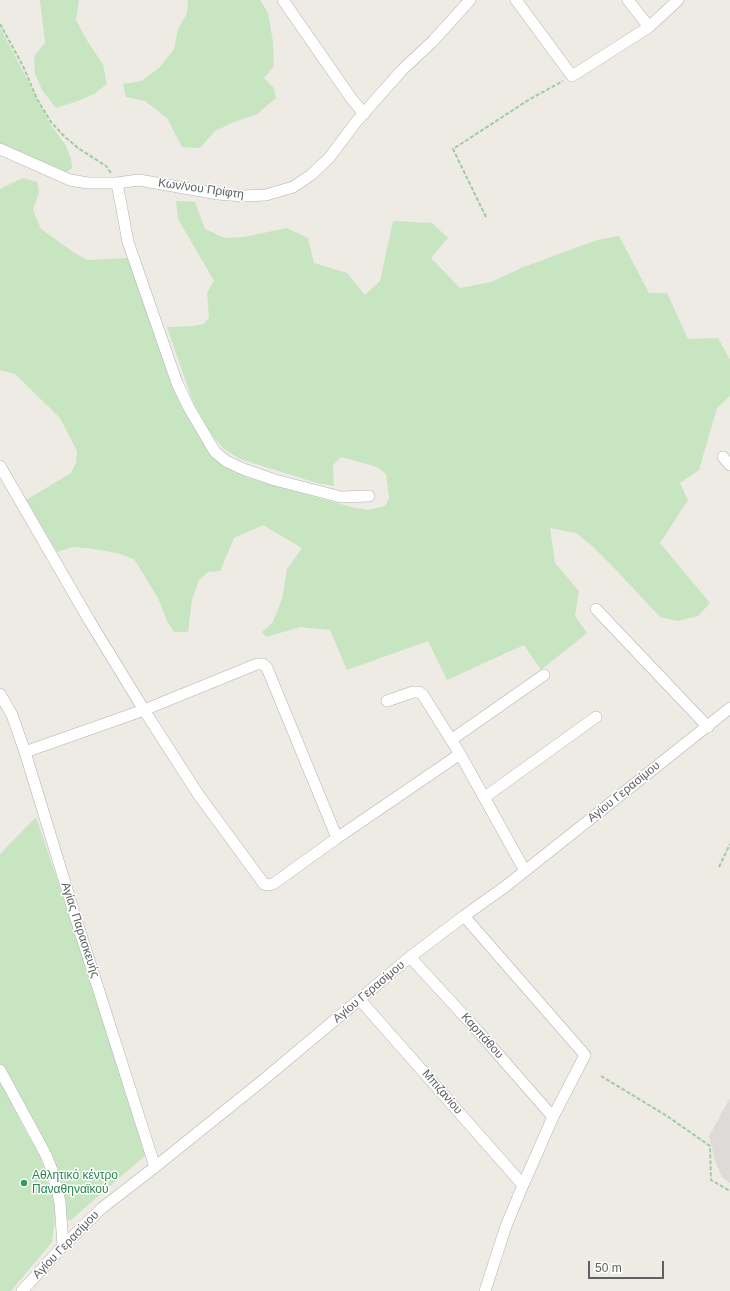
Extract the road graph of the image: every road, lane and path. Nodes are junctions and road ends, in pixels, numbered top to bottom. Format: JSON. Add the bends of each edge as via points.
{"nodes":[{"id":1,"x":283,"y":0,"type":"edge"},
{"id":2,"x":470,"y":0,"type":"edge"},
{"id":3,"x":516,"y":0,"type":"edge"},
{"id":4,"x":628,"y":0,"type":"edge"},
{"id":5,"x":678,"y":0,"type":"edge"},
{"id":6,"x":0,"y":24,"type":"edge"},
{"id":7,"x":649,"y":27,"type":"junction"},
{"id":8,"x":572,"y":76,"type":"junction"},
{"id":9,"x":364,"y":114,"type":"junction"},
{"id":10,"x":0,"y":149,"type":"edge"},
{"id":11,"x":116,"y":183,"type":"junction"},
{"id":12,"x":486,"y":216,"type":"dead end"},
{"id":13,"x":0,"y":466,"type":"edge"},
{"id":14,"x":369,"y":496,"type":"dead end"},
{"id":15,"x":596,"y":609,"type":"dead end"},
{"id":16,"x":544,"y":675,"type":"dead end"},
{"id":17,"x":0,"y":694,"type":"edge"},
{"id":18,"x":387,"y":701,"type":"dead end"},
{"id":19,"x":730,"y":708,"type":"edge"},
{"id":20,"x":144,"y":710,"type":"junction"},
{"id":21,"x":596,"y":717,"type":"dead end"},
{"id":22,"x":708,"y":727,"type":"junction"},
{"id":23,"x":452,"y":740,"type":"junction"},
{"id":24,"x":25,"y":752,"type":"junction"},
{"id":25,"x":460,"y":754,"type":"junction"},
{"id":26,"x":485,"y":797,"type":"junction"},
{"id":27,"x":337,"y":838,"type":"junction"},
{"id":28,"x":730,"y":844,"type":"edge"},
{"id":29,"x":718,"y":867,"type":"dead end"},
{"id":30,"x":525,"y":870,"type":"junction"},
{"id":31,"x":464,"y":916,"type":"junction"},
{"id":32,"x":410,"y":957,"type":"junction"},
{"id":33,"x":360,"y":1000,"type":"junction"},
{"id":34,"x":0,"y":1070,"type":"edge"},
{"id":35,"x":601,"y":1076,"type":"dead end"},
{"id":36,"x":553,"y":1117,"type":"junction"},
{"id":37,"x":156,"y":1167,"type":"junction"},
{"id":38,"x":522,"y":1185,"type":"junction"},
{"id":39,"x":730,"y":1191,"type":"edge"},
{"id":40,"x":63,"y":1246,"type":"junction"},
{"id":41,"x":22,"y":1291,"type":"edge"},
{"id":42,"x":485,"y":1291,"type":"edge"}],
"edges":[{"from":1,"to":9,"type":"street"},
{"from":2,"to":9,"type":"street","name":"Κων/νου Πρίφτη","via":[[402,70]]},
{"from":3,"to":8,"type":"street"},
{"from":4,"to":7,"type":"street"},
{"from":5,"to":7,"type":"street"},
{"from":6,"to":11,"type":"path","via":[[51,122],[78,148],[106,166]]},
{"from":7,"to":8,"type":"street"},
{"from":8,"to":12,"type":"path","via":[[530,98],[453,149]]},
{"from":9,"to":11,"type":"street","name":"Κων/νου Πρίφτη","via":[[329,158],[311,175],[293,187],[266,195],[218,194],[139,180]]},
{"from":10,"to":11,"type":"street","name":"Κων/νου Πρίφτη","via":[[70,180]]},
{"from":11,"to":14,"type":"street","via":[[128,242],[177,383],[215,452],[237,467],[275,480],[341,497]]},
{"from":13,"to":20,"type":"street"},
{"from":15,"to":22,"type":"street"},
{"from":16,"to":23,"type":"street"},
{"from":17,"to":24,"type":"street","name":"Αγίας Παρασκευής","via":[[12,715]]},
{"from":18,"to":23,"type":"street","via":[[418,692],[423,695]]},
{"from":19,"to":22,"type":"street","name":"Αγίου Γερασίμου"},
{"from":20,"to":24,"type":"street"},
{"from":20,"to":27,"type":"street","via":[[198,794],[264,884],[273,884]]},
{"from":20,"to":27,"type":"street","via":[[257,664],[265,665]]},
{"from":21,"to":26,"type":"street"},
{"from":22,"to":30,"type":"street","name":"Αγίου Γερασίμου"},
{"from":23,"to":25,"type":"street"},
{"from":24,"to":37,"type":"street","name":"Αγίας Παρασκευής"},
{"from":25,"to":26,"type":"street"},
{"from":25,"to":27,"type":"street"},
{"from":26,"to":30,"type":"street"},
{"from":28,"to":29,"type":"path"},
{"from":30,"to":31,"type":"street","name":"Αγίου Γερασίμου"},
{"from":31,"to":32,"type":"street","name":"Αγίου Γερασίμου"},
{"from":31,"to":36,"type":"street","via":[[585,1055]]},
{"from":32,"to":33,"type":"street","name":"Αγίου Γερασίμου"},
{"from":32,"to":36,"type":"street","name":"Καρπάθου","via":[[478,1030]]},
{"from":33,"to":37,"type":"street","name":"Αγίου Γερασίμου"},
{"from":33,"to":38,"type":"street","name":"Μπιζανίου"},
{"from":34,"to":40,"type":"street","via":[[52,1170],[60,1202]]},
{"from":35,"to":39,"type":"path","via":[[667,1116],[710,1146],[711,1180]]},
{"from":36,"to":38,"type":"street"},
{"from":37,"to":40,"type":"street","name":"Αγίου Γερασίμου","via":[[102,1208]]},
{"from":38,"to":42,"type":"street"},
{"from":40,"to":41,"type":"street","name":"Αγίου Γερασίμου"}]}
